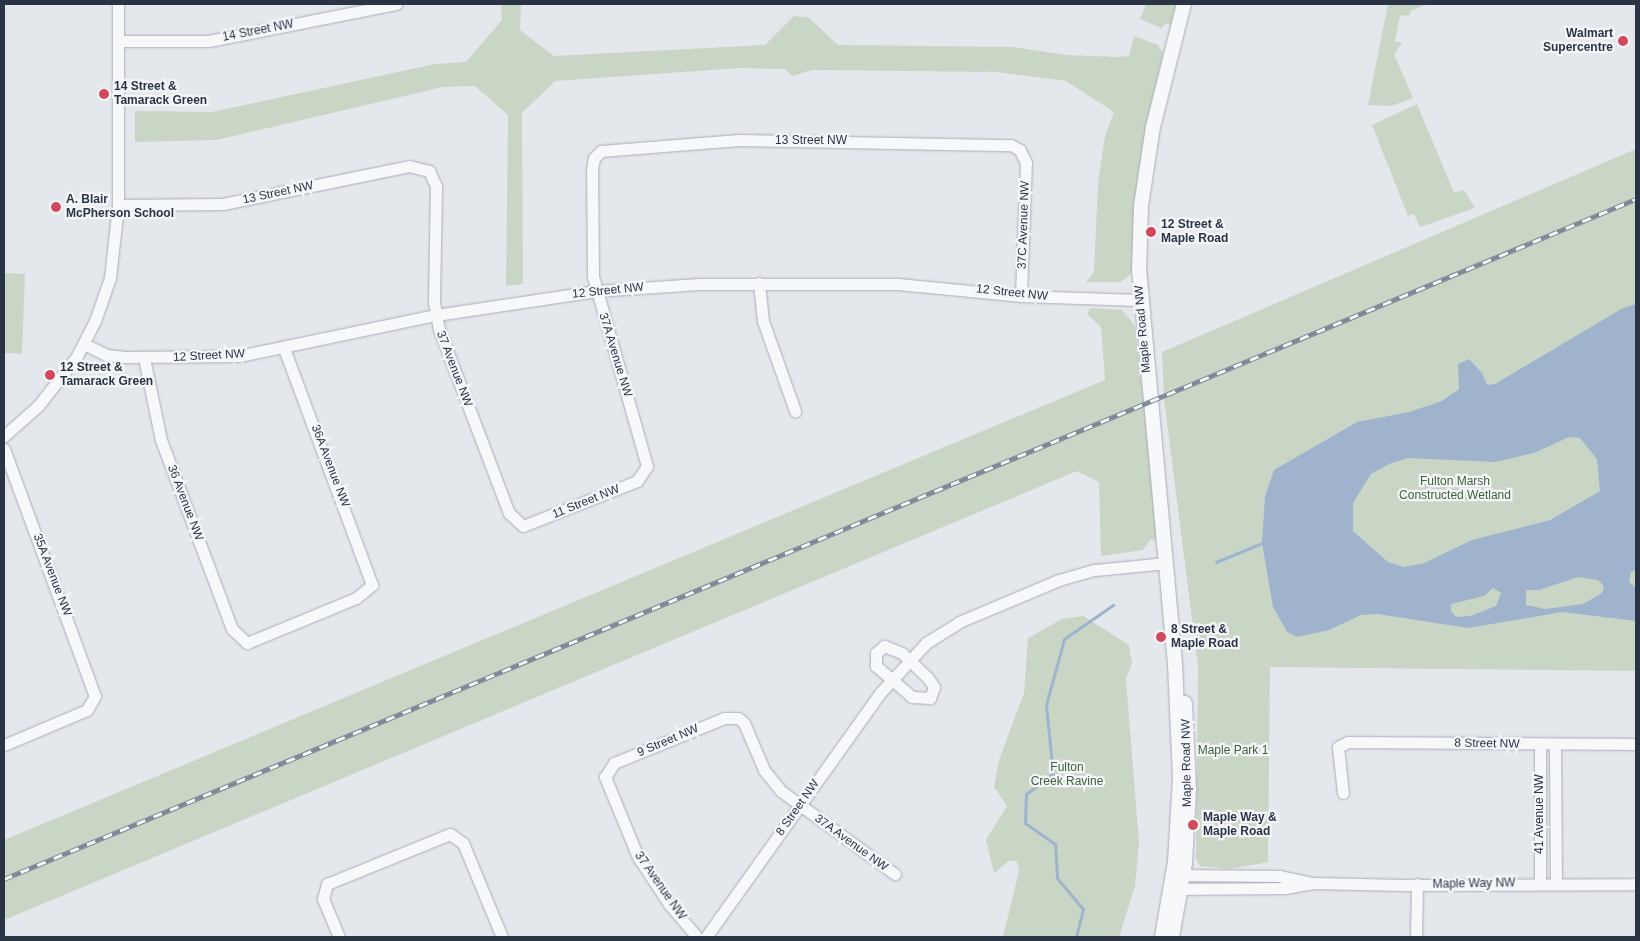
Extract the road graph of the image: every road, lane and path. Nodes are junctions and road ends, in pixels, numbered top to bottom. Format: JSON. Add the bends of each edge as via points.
{"nodes":[{"id":1,"x":118,"y":4,"type":"edge"},
{"id":2,"x":396,"y":4,"type":"edge"},
{"id":3,"x":1184,"y":4,"type":"edge"},
{"id":4,"x":1191,"y":4,"type":"edge"},
{"id":5,"x":118,"y":41,"type":"junction"},
{"id":6,"x":1174,"y":42,"type":"junction"},
{"id":7,"x":597,"y":154,"type":"joint"},
{"id":8,"x":1024,"y":154,"type":"joint"},
{"id":9,"x":432,"y":175,"type":"joint"},
{"id":10,"x":118,"y":205,"type":"junction"},
{"id":11,"x":759,"y":283,"type":"junction"},
{"id":12,"x":596,"y":291,"type":"junction"},
{"id":13,"x":1022,"y":296,"type":"junction"},
{"id":14,"x":1139,"y":300,"type":"junction"},
{"id":15,"x":436,"y":315,"type":"junction"},
{"id":16,"x":84,"y":344,"type":"junction"},
{"id":17,"x":284,"y":348,"type":"junction"},
{"id":18,"x":144,"y":358,"type":"junction"},
{"id":19,"x":796,"y":411,"type":"dead end"},
{"id":20,"x":4,"y":436,"type":"edge"},
{"id":21,"x":4,"y":449,"type":"edge"},
{"id":22,"x":647,"y":466,"type":"joint"},
{"id":23,"x":517,"y":524,"type":"joint"},
{"id":24,"x":1166,"y":563,"type":"junction"},
{"id":25,"x":243,"y":642,"type":"joint"},
{"id":26,"x":909,"y":660,"type":"junction"},
{"id":27,"x":891,"y":679,"type":"junction"},
{"id":28,"x":738,"y":718,"type":"joint"},
{"id":29,"x":1636,"y":744,"type":"edge"},
{"id":30,"x":4,"y":745,"type":"edge"},
{"id":31,"x":1540,"y":745,"type":"junction"},
{"id":32,"x":1555,"y":745,"type":"junction"},
{"id":33,"x":605,"y":777,"type":"joint"},
{"id":34,"x":1343,"y":793,"type":"dead end"},
{"id":35,"x":799,"y":806,"type":"junction"},
{"id":36,"x":895,"y":874,"type":"dead end"},
{"id":37,"x":1178,"y":882,"type":"junction"},
{"id":38,"x":1540,"y":883,"type":"junction"},
{"id":39,"x":1556,"y":883,"type":"junction"},
{"id":40,"x":1417,"y":884,"type":"junction"},
{"id":41,"x":1636,"y":884,"type":"edge"},
{"id":42,"x":339,"y":937,"type":"edge"},
{"id":43,"x":502,"y":937,"type":"edge"},
{"id":44,"x":697,"y":937,"type":"edge"},
{"id":45,"x":706,"y":937,"type":"edge"},
{"id":46,"x":1162,"y":937,"type":"edge"},
{"id":47,"x":1172,"y":937,"type":"edge"},
{"id":48,"x":1416,"y":937,"type":"edge"}],
"edges":[{"from":1,"to":5,"type":"street"},
{"from":2,"to":5,"type":"street","name":"14 Street NW","via":[[208,41]]},
{"from":3,"to":6,"type":"street","name":"Maple Road NW"},
{"from":4,"to":6,"type":"street","name":"Maple Road NW"},
{"from":5,"to":10,"type":"street"},
{"from":6,"to":14,"type":"street","name":"Maple Road NW","via":[[1155,118],[1142,206]]},
{"from":7,"to":8,"type":"street","name":"13 Street NW","via":[[629,147],[759,140],[987,142],[1011,145]]},
{"from":7,"to":12,"type":"street","name":"37A Avenue NW","via":[[592,170]]},
{"from":8,"to":13,"type":"street","name":"37C Avenue NW"},
{"from":9,"to":10,"type":"street","name":"13 Street NW","via":[[414,165],[223,204]]},
{"from":9,"to":15,"type":"street","name":"37 Avenue NW","via":[[436,186]]},
{"from":10,"to":16,"type":"street","via":[[110,278]]},
{"from":11,"to":12,"type":"street","name":"12 Street NW"},
{"from":11,"to":13,"type":"street","name":"12 Street NW","via":[[898,284]]},
{"from":11,"to":19,"type":"street","via":[[763,321]]},
{"from":12,"to":15,"type":"street","name":"12 Street NW"},
{"from":12,"to":22,"type":"street","name":"37A Avenue NW"},
{"from":13,"to":14,"type":"street","name":"12 Street NW"},
{"from":14,"to":24,"type":"street","name":"Maple Road NW"},
{"from":15,"to":17,"type":"street","name":"12 Street NW"},
{"from":15,"to":23,"type":"street","name":"37 Avenue NW","via":[[509,513]]},
{"from":16,"to":18,"type":"street","name":"12 Street NW","via":[[107,355]]},
{"from":16,"to":20,"type":"street","via":[[54,387]]},
{"from":17,"to":18,"type":"street","name":"12 Street NW","via":[[239,356]]},
{"from":17,"to":25,"type":"street","name":"36A Avenue NW","via":[[372,585],[356,598],[256,640]]},
{"from":18,"to":25,"type":"street","name":"36 Avenue NW","via":[[161,440],[232,629]]},
{"from":21,"to":30,"type":"street","name":"35A Avenue NW","via":[[94,685],[95,702],[87,710]]},
{"from":22,"to":23,"type":"street","name":"11 Street NW","via":[[636,481],[532,524]]},
{"from":24,"to":26,"type":"street","name":"8 Street NW","via":[[1094,570],[1037,588],[949,627]]},
{"from":24,"to":37,"type":"street","name":"Maple Road NW","via":[[1180,778]]},
{"from":26,"to":27,"type":"street","name":"8 Street NW"},
{"from":26,"to":27,"type":"street","via":[[893,648],[879,648],[876,666]]},
{"from":26,"to":27,"type":"street","via":[[932,683],[930,698],[917,699]]},
{"from":27,"to":35,"type":"street","name":"8 Street NW"},
{"from":28,"to":33,"type":"street","name":"9 Street NW","via":[[724,718],[614,764]]},
{"from":28,"to":35,"type":"street","name":"37A Avenue NW","via":[[768,777]]},
{"from":29,"to":32,"type":"street","name":"8 Street NW"},
{"from":31,"to":32,"type":"street","name":"8 Street NW"},
{"from":31,"to":34,"type":"street","name":"8 Street NW","via":[[1360,742],[1338,747]]},
{"from":31,"to":38,"type":"street","name":"41 Avenue NW"},
{"from":32,"to":39,"type":"street","name":"41 Avenue NW"},
{"from":33,"to":44,"type":"street","name":"37 Avenue NW","via":[[638,857],[669,904]]},
{"from":35,"to":36,"type":"street","name":"37A Avenue NW"},
{"from":35,"to":45,"type":"street","name":"8 Street NW"},
{"from":37,"to":40,"type":"street","name":"Maple Way NW","via":[[1285,888],[1313,883]]},
{"from":37,"to":46,"type":"street","name":"Maple Road NW"},
{"from":37,"to":47,"type":"street","name":"Maple Road NW"},
{"from":38,"to":39,"type":"street","name":"Maple Way NW"},
{"from":38,"to":40,"type":"street","name":"Maple Way NW"},
{"from":39,"to":41,"type":"street","name":"Maple Way NW"},
{"from":40,"to":48,"type":"street"},
{"from":42,"to":43,"type":"street","via":[[323,891],[336,879],[436,837],[455,836],[462,843]]}]}
